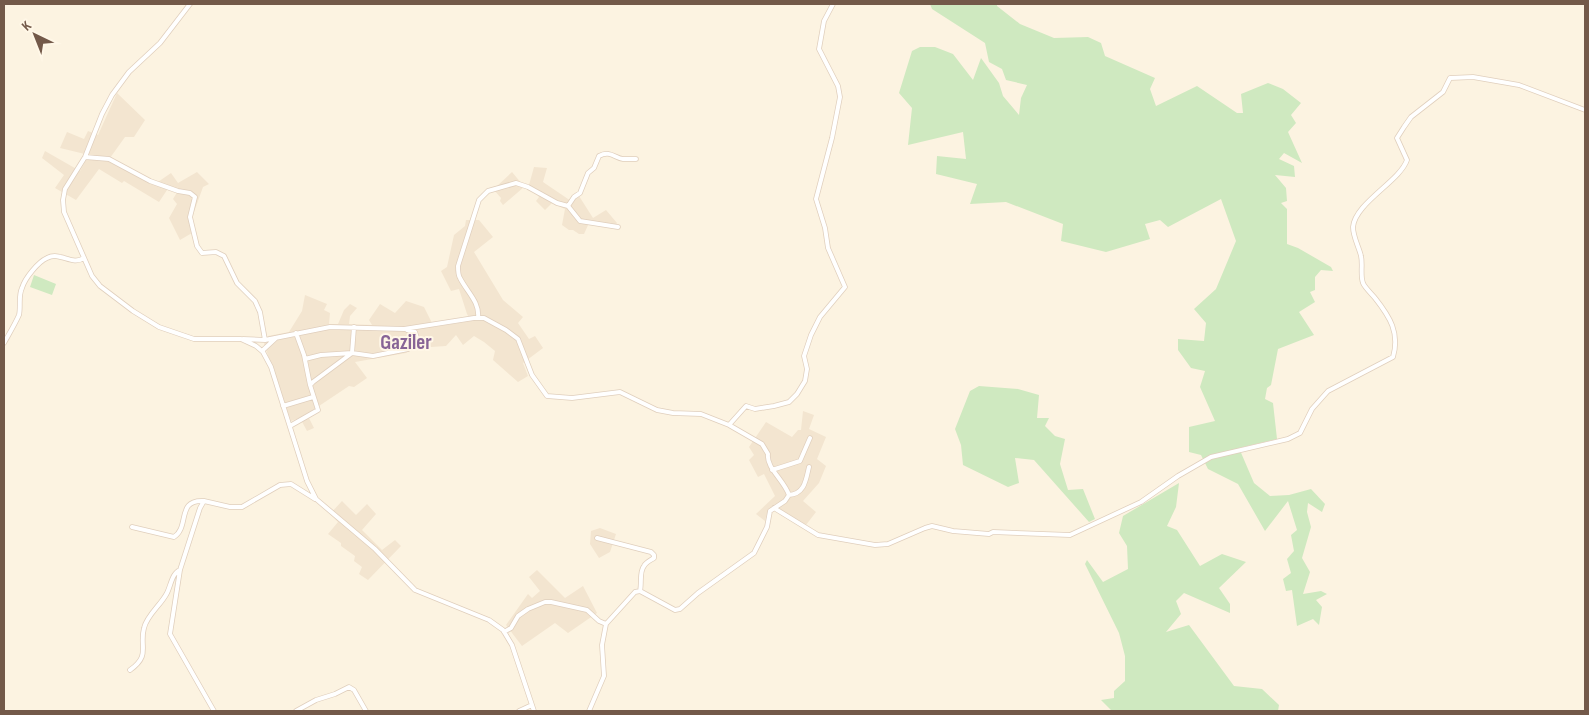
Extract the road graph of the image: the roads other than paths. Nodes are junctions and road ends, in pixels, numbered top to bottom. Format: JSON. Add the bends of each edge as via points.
{"nodes":[{"id":1,"x":190,"y":4,"type":"edge"},
{"id":2,"x":833,"y":4,"type":"edge"},
{"id":3,"x":1585,"y":110,"type":"edge"},
{"id":4,"x":85,"y":157,"type":"junction"},
{"id":5,"x":636,"y":159,"type":"dead end"},
{"id":6,"x":568,"y":206,"type":"junction"},
{"id":7,"x":618,"y":227,"type":"dead end"},
{"id":8,"x":84,"y":258,"type":"junction"},
{"id":9,"x":478,"y":318,"type":"junction"},
{"id":10,"x":354,"y":327,"type":"junction"},
{"id":11,"x":404,"y":329,"type":"junction"},
{"id":12,"x":296,"y":334,"type":"junction"},
{"id":13,"x":276,"y":338,"type":"junction"},
{"id":14,"x":241,"y":339,"type":"junction"},
{"id":15,"x":265,"y":340,"type":"junction"},
{"id":16,"x":4,"y":343,"type":"edge"},
{"id":17,"x":262,"y":351,"type":"junction"},
{"id":18,"x":352,"y":353,"type":"junction"},
{"id":19,"x":305,"y":359,"type":"junction"},
{"id":20,"x":310,"y":385,"type":"junction"},
{"id":21,"x":313,"y":397,"type":"junction"},
{"id":22,"x":283,"y":406,"type":"junction"},
{"id":23,"x":729,"y":425,"type":"junction"},
{"id":24,"x":290,"y":426,"type":"junction"},
{"id":25,"x":810,"y":438,"type":"dead end"},
{"id":26,"x":809,"y":467,"type":"dead end"},
{"id":27,"x":772,"y":470,"type":"junction"},
{"id":28,"x":789,"y":495,"type":"junction"},
{"id":29,"x":316,"y":499,"type":"junction"},
{"id":30,"x":204,"y":501,"type":"junction"},
{"id":31,"x":774,"y":508,"type":"junction"},
{"id":32,"x":132,"y":527,"type":"dead end"},
{"id":33,"x":597,"y":538,"type":"dead end"},
{"id":34,"x":180,"y":570,"type":"junction"},
{"id":35,"x":640,"y":590,"type":"junction"},
{"id":36,"x":606,"y":624,"type":"junction"},
{"id":37,"x":504,"y":632,"type":"junction"},
{"id":38,"x":130,"y":670,"type":"dead end"},
{"id":39,"x":532,"y":706,"type":"junction"},
{"id":40,"x":214,"y":711,"type":"edge"},
{"id":41,"x":296,"y":711,"type":"edge"},
{"id":42,"x":366,"y":711,"type":"edge"},
{"id":43,"x":519,"y":711,"type":"edge"},
{"id":44,"x":534,"y":711,"type":"edge"},
{"id":45,"x":590,"y":711,"type":"edge"}],
"edges":[{"from":1,"to":4,"type":"street","via":[[160,44],[129,72],[112,95]]},
{"from":2,"to":23,"type":"street","via":[[824,21],[819,49],[838,86],[840,97],[816,200],[828,248],[845,287],[820,317],[811,335],[804,356],[805,381],[797,394],[789,402],[774,406],[755,409],[746,406]]},
{"from":3,"to":31,"type":"street","via":[[1518,85],[1473,77],[1450,78],[1443,92],[1411,117],[1397,138],[1407,160],[1404,168],[1367,204],[1353,226],[1361,256],[1363,283],[1385,310],[1394,332],[1396,346],[1393,357],[1328,391],[1312,409],[1300,433],[1280,441],[1211,456],[1141,502],[1070,535],[989,534],[932,526],[888,544],[875,545],[818,535]]},
{"from":4,"to":8,"type":"street","via":[[63,200],[64,212]]},
{"from":4,"to":15,"type":"street","via":[[109,159],[150,181],[195,197],[190,216],[197,246],[202,253],[216,252],[224,256],[237,282],[255,301]]},
{"from":5,"to":6,"type":"street","via":[[599,156],[580,193]]},
{"from":6,"to":7,"type":"street","via":[[580,221]]},
{"from":6,"to":9,"type":"street","via":[[516,183],[488,191],[479,200],[458,266],[460,277],[475,302]]},
{"from":8,"to":14,"type":"street","via":[[100,286],[159,327],[194,339]]},
{"from":8,"to":16,"type":"street","via":[[76,261],[53,255],[38,264],[22,288],[19,314]]},
{"from":9,"to":11,"type":"street"},
{"from":9,"to":23,"type":"street","via":[[484,318],[518,339],[532,375],[547,396],[572,398],[620,392],[657,410],[701,414]]},
{"from":10,"to":11,"type":"street"},
{"from":10,"to":12,"type":"street","via":[[330,327]]},
{"from":10,"to":18,"type":"street"},
{"from":11,"to":18,"type":"street","via":[[415,332],[417,338],[408,350],[374,356]]},
{"from":12,"to":13,"type":"street"},
{"from":12,"to":19,"type":"street"},
{"from":13,"to":15,"type":"street"},
{"from":13,"to":17,"type":"street"},
{"from":14,"to":15,"type":"street"},
{"from":14,"to":17,"type":"street"},
{"from":17,"to":22,"type":"street","via":[[271,367]]},
{"from":18,"to":19,"type":"street"},
{"from":18,"to":20,"type":"street"},
{"from":19,"to":20,"type":"street"},
{"from":20,"to":21,"type":"street"},
{"from":21,"to":22,"type":"street"},
{"from":21,"to":24,"type":"street","via":[[318,410]]},
{"from":22,"to":24,"type":"street"},
{"from":23,"to":27,"type":"street","via":[[762,444]]},
{"from":24,"to":29,"type":"street"},
{"from":25,"to":27,"type":"street","via":[[800,461]]},
{"from":26,"to":28,"type":"street","via":[[806,484],[800,491]]},
{"from":27,"to":28,"type":"street","via":[[786,486]]},
{"from":28,"to":31,"type":"street"},
{"from":29,"to":30,"type":"street","via":[[291,484],[280,485],[242,507],[230,508]]},
{"from":29,"to":37,"type":"street","via":[[375,549],[415,590],[489,620]]},
{"from":30,"to":32,"type":"street","via":[[188,506],[176,536]]},
{"from":30,"to":34,"type":"street"},
{"from":31,"to":35,"type":"street","via":[[754,553],[680,609],[675,610]]},
{"from":33,"to":35,"type":"street","via":[[654,555],[643,566]]},
{"from":34,"to":38,"type":"street","via":[[146,623],[143,655]]},
{"from":34,"to":40,"type":"street","via":[[170,634]]},
{"from":35,"to":36,"type":"street"},
{"from":36,"to":37,"type":"street","via":[[582,608],[545,602],[518,616],[511,628]]},
{"from":36,"to":45,"type":"street","via":[[602,645],[604,676]]},
{"from":37,"to":39,"type":"street","via":[[512,645]]},
{"from":39,"to":43,"type":"street"},
{"from":39,"to":44,"type":"street"},
{"from":41,"to":42,"type":"street","via":[[349,687]]}]}
